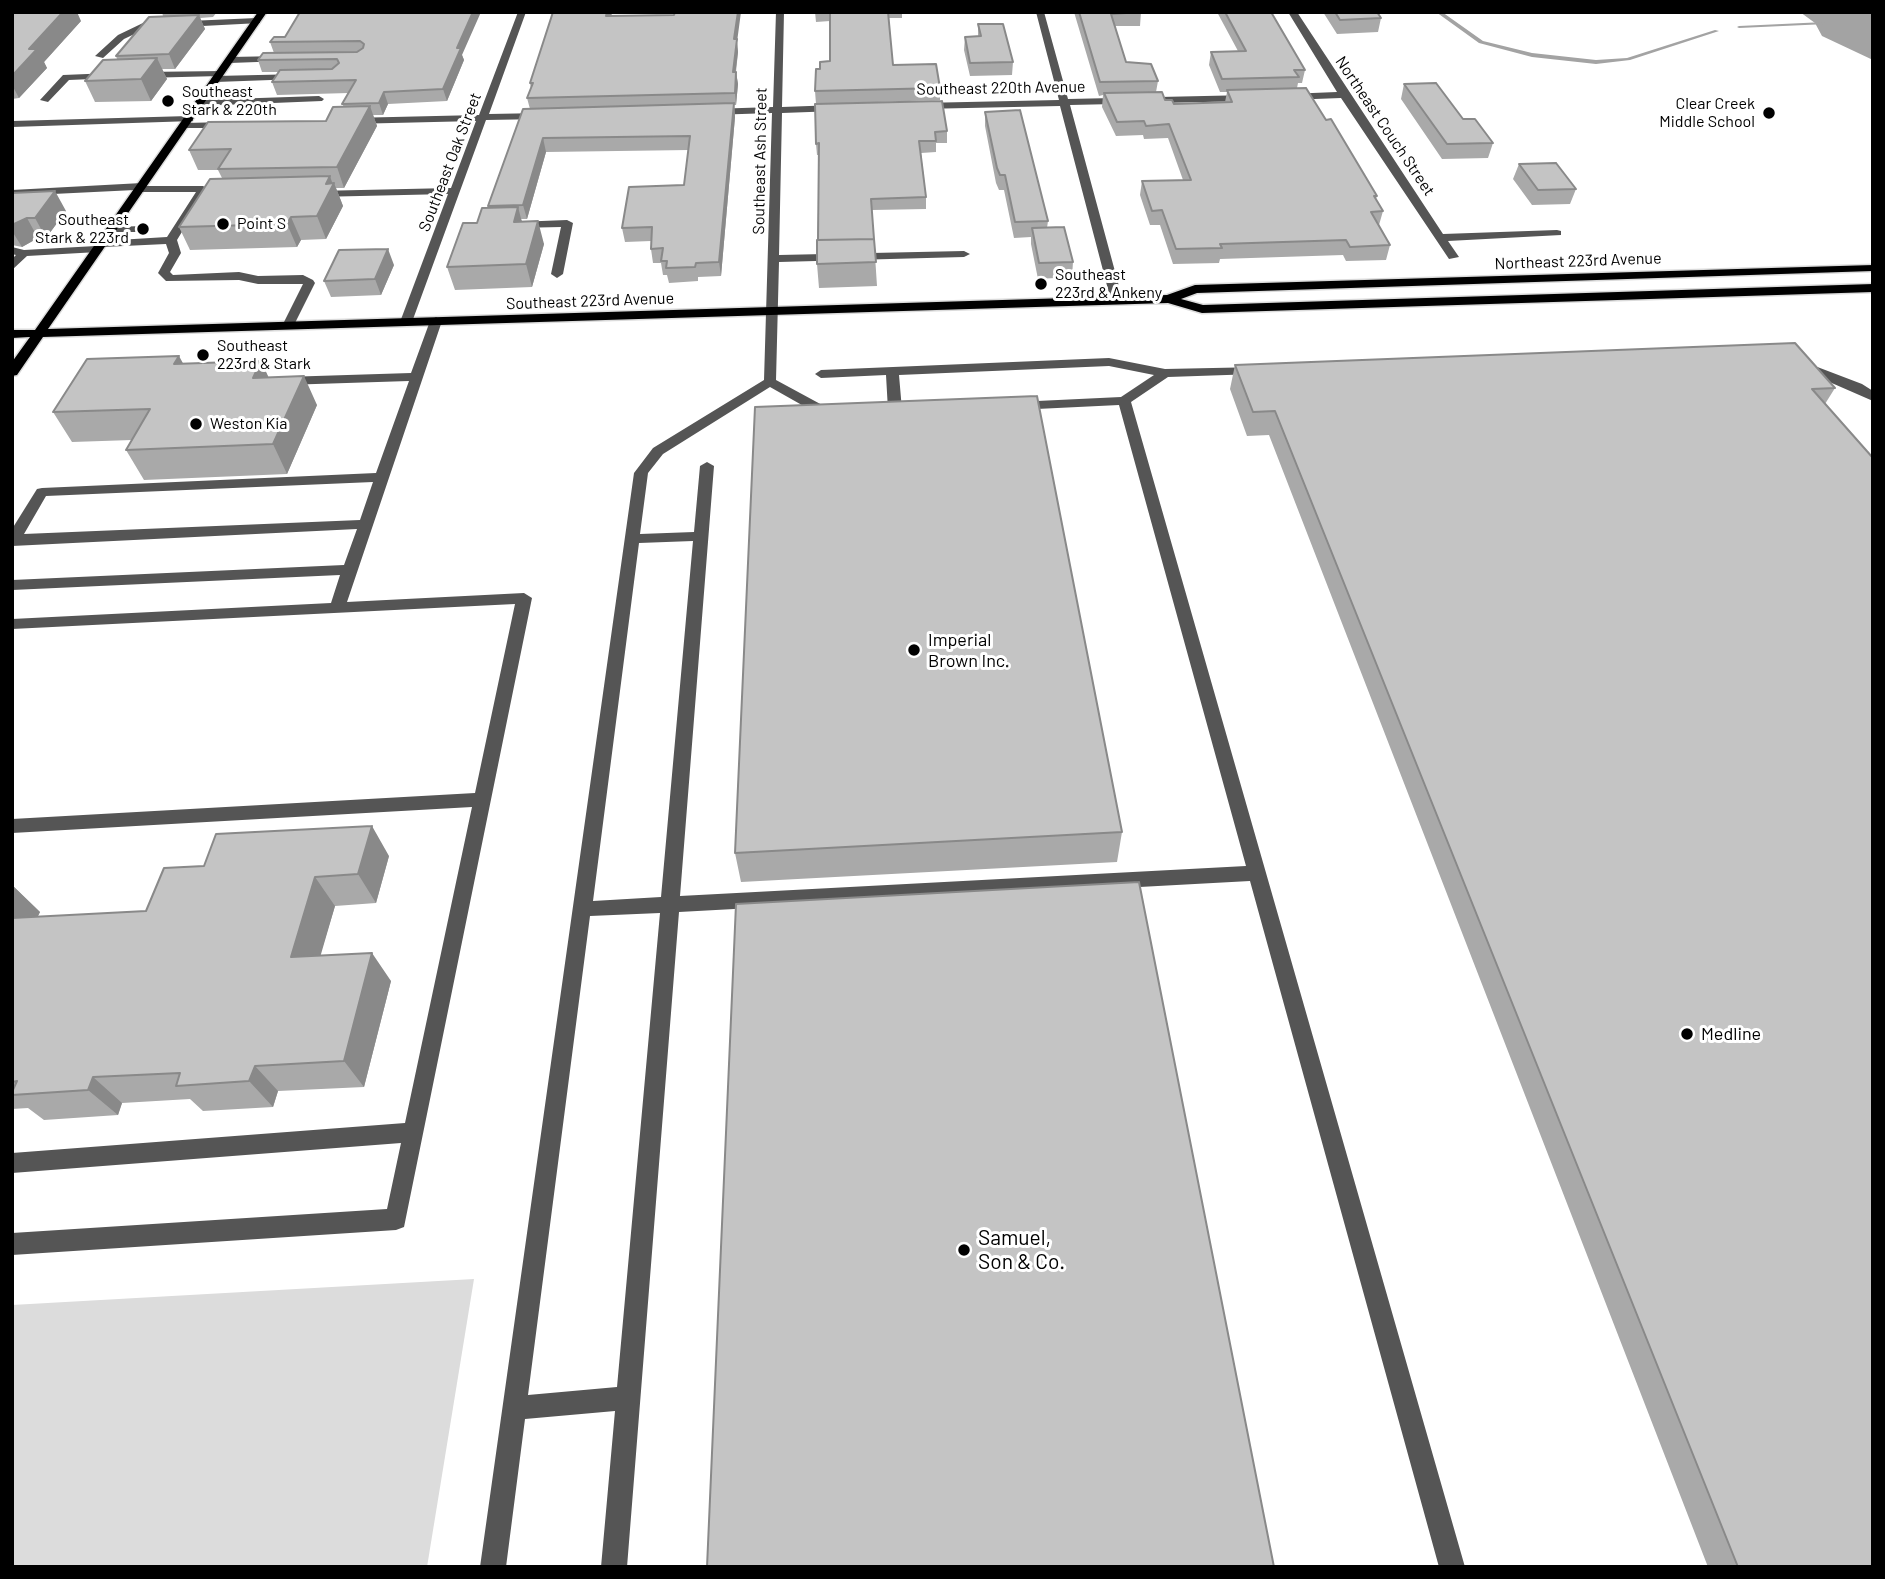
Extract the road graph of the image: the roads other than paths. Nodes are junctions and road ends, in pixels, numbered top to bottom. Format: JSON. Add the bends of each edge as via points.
{"nodes":[{"id":1,"x":84,"y":12,"type":"edge"},
{"id":2,"x":263,"y":12,"type":"edge"},
{"id":3,"x":522,"y":12,"type":"edge"},
{"id":4,"x":780,"y":12,"type":"edge"},
{"id":5,"x":1040,"y":12,"type":"edge"},
{"id":6,"x":1292,"y":12,"type":"edge"},
{"id":7,"x":257,"y":21,"type":"junction"},
{"id":8,"x":12,"y":29,"type":"edge"},
{"id":9,"x":100,"y":56,"type":"dead end"},
{"id":10,"x":296,"y":59,"type":"edge"},
{"id":11,"x":230,"y":60,"type":"junction"},
{"id":12,"x":117,"y":76,"type":"edge"},
{"id":13,"x":130,"y":76,"type":"edge"},
{"id":14,"x":218,"y":76,"type":"junction"},
{"id":15,"x":310,"y":76,"type":"edge"},
{"id":16,"x":1344,"y":95,"type":"junction"},
{"id":17,"x":1262,"y":97,"type":"edge"},
{"id":18,"x":1274,"y":97,"type":"edge"},
{"id":19,"x":319,"y":99,"type":"dead end"},
{"id":20,"x":45,"y":100,"type":"dead end"},
{"id":21,"x":200,"y":103,"type":"junction"},
{"id":22,"x":1064,"y":103,"type":"junction"},
{"id":23,"x":913,"y":106,"type":"edge"},
{"id":24,"x":844,"y":108,"type":"edge"},
{"id":25,"x":775,"y":110,"type":"junction"},
{"id":26,"x":706,"y":112,"type":"edge"},
{"id":27,"x":553,"y":116,"type":"edge"},
{"id":28,"x":484,"y":118,"type":"junction"},
{"id":29,"x":187,"y":122,"type":"junction"},
{"id":30,"x":342,"y":122,"type":"edge"},
{"id":31,"x":12,"y":124,"type":"edge"},
{"id":32,"x":240,"y":124,"type":"edge"},
{"id":33,"x":141,"y":188,"type":"junction"},
{"id":34,"x":456,"y":191,"type":"junction"},
{"id":35,"x":12,"y":193,"type":"edge"},
{"id":36,"x":303,"y":194,"type":"edge"},
{"id":37,"x":211,"y":195,"type":"edge"},
{"id":38,"x":198,"y":196,"type":"junction"},
{"id":39,"x":498,"y":225,"type":"edge"},
{"id":40,"x":443,"y":226,"type":"junction"},
{"id":41,"x":457,"y":226,"type":"dead end"},
{"id":42,"x":143,"y":229,"type":"dead end"},
{"id":43,"x":111,"y":230,"type":"junction"},
{"id":44,"x":1556,"y":233,"type":"dead end"},
{"id":45,"x":1440,"y":238,"type":"junction"},
{"id":46,"x":171,"y":240,"type":"junction"},
{"id":47,"x":100,"y":247,"type":"junction"},
{"id":48,"x":18,"y":252,"type":"edge"},
{"id":49,"x":964,"y":254,"type":"dead end"},
{"id":50,"x":1453,"y":257,"type":"dead end"},
{"id":51,"x":774,"y":259,"type":"junction"},
{"id":52,"x":12,"y":267,"type":"edge"},
{"id":53,"x":1873,"y":268,"type":"edge"},
{"id":54,"x":557,"y":274,"type":"dead end"},
{"id":55,"x":1285,"y":286,"type":"joint"},
{"id":56,"x":1873,"y":288,"type":"edge"},
{"id":57,"x":1169,"y":299,"type":"junction"},
{"id":58,"x":1118,"y":301,"type":"junction"},
{"id":59,"x":771,"y":311,"type":"junction"},
{"id":60,"x":436,"y":321,"type":"junction"},
{"id":61,"x":406,"y":322,"type":"junction"},
{"id":62,"x":288,"y":326,"type":"junction"},
{"id":63,"x":12,"y":334,"type":"edge"},
{"id":64,"x":39,"y":334,"type":"junction"},
{"id":65,"x":1789,"y":360,"type":"edge"},
{"id":66,"x":1276,"y":369,"type":"edge"},
{"id":67,"x":892,"y":371,"type":"junction"},
{"id":68,"x":12,"y":372,"type":"edge"},
{"id":69,"x":1165,"y":373,"type":"junction"},
{"id":70,"x":821,"y":374,"type":"dead end"},
{"id":71,"x":417,"y":377,"type":"junction"},
{"id":72,"x":263,"y":382,"type":"edge"},
{"id":73,"x":770,"y":382,"type":"junction"},
{"id":74,"x":1873,"y":397,"type":"edge"},
{"id":75,"x":1124,"y":401,"type":"junction"},
{"id":76,"x":1003,"y":406,"type":"edge"},
{"id":77,"x":845,"y":411,"type":"edge"},
{"id":78,"x":895,"y":411,"type":"edge"},
{"id":79,"x":707,"y":466,"type":"dead end"},
{"id":80,"x":382,"y":477,"type":"junction"},
{"id":81,"x":366,"y":524,"type":"junction"},
{"id":82,"x":701,"y":536,"type":"junction"},
{"id":83,"x":13,"y":539,"type":"edge"},
{"id":84,"x":632,"y":539,"type":"junction"},
{"id":85,"x":350,"y":570,"type":"junction"},
{"id":86,"x":12,"y":585,"type":"edge"},
{"id":87,"x":337,"y":607,"type":"junction"},
{"id":88,"x":12,"y":624,"type":"edge"},
{"id":89,"x":481,"y":800,"type":"junction"},
{"id":90,"x":12,"y":826,"type":"edge"},
{"id":91,"x":1256,"y":873,"type":"junction"},
{"id":92,"x":670,"y":904,"type":"junction"},
{"id":93,"x":582,"y":909,"type":"junction"},
{"id":94,"x":414,"y":1132,"type":"junction"},
{"id":95,"x":12,"y":1163,"type":"edge"},
{"id":96,"x":12,"y":1244,"type":"edge"},
{"id":97,"x":629,"y":1398,"type":"junction"},
{"id":98,"x":514,"y":1408,"type":"junction"},
{"id":99,"x":493,"y":1567,"type":"edge"},
{"id":100,"x":614,"y":1567,"type":"edge"},
{"id":101,"x":1452,"y":1567,"type":"edge"}],
"edges":[{"from":1,"to":8,"type":"street","via":[[42,18]]},
{"from":2,"to":7,"type":"main road"},
{"from":3,"to":28,"type":"street","name":"Southeast Oak Street"},
{"from":4,"to":25,"type":"street","name":"Southeast Ash Street"},
{"from":5,"to":22,"type":"street"},
{"from":6,"to":16,"type":"street","name":"Northeast Couch Street"},
{"from":7,"to":9,"type":"street","via":[[143,26],[115,41]]},
{"from":7,"to":11,"type":"main road"},
{"from":10,"to":11,"type":"street"},
{"from":11,"to":14,"type":"main road"},
{"from":12,"to":20,"type":"street","via":[[66,77]]},
{"from":13,"to":14,"type":"street"},
{"from":14,"to":15,"type":"street"},
{"from":14,"to":21,"type":"main road"},
{"from":16,"to":18,"type":"street"},
{"from":16,"to":45,"type":"street","name":"Northeast Couch Street"},
{"from":17,"to":22,"type":"street","name":"Southeast 220th Avenue"},
{"from":19,"to":21,"type":"street"},
{"from":21,"to":29,"type":"main road"},
{"from":22,"to":23,"type":"street","name":"Southeast 220th Avenue"},
{"from":22,"to":58,"type":"street"},
{"from":24,"to":25,"type":"street"},
{"from":25,"to":26,"type":"street"},
{"from":25,"to":51,"type":"street","name":"Southeast Ash Street","via":[[779,133]]},
{"from":27,"to":28,"type":"street"},
{"from":28,"to":30,"type":"street"},
{"from":28,"to":34,"type":"street","name":"Southeast Oak Street"},
{"from":29,"to":31,"type":"street"},
{"from":29,"to":32,"type":"street"},
{"from":29,"to":33,"type":"main road"},
{"from":33,"to":35,"type":"street"},
{"from":33,"to":38,"type":"street","via":[[203,189]]},
{"from":33,"to":43,"type":"main road"},
{"from":34,"to":36,"type":"street"},
{"from":34,"to":40,"type":"street","name":"Southeast Oak Street"},
{"from":37,"to":38,"type":"street"},
{"from":38,"to":46,"type":"street"},
{"from":39,"to":54,"type":"street","via":[[568,223]]},
{"from":40,"to":41,"type":"street"},
{"from":40,"to":61,"type":"street","name":"Southeast Oak Street"},
{"from":42,"to":43,"type":"street"},
{"from":43,"to":47,"type":"main road"},
{"from":44,"to":45,"type":"street"},
{"from":45,"to":50,"type":"street","name":"Northeast Couch Street"},
{"from":46,"to":47,"type":"street"},
{"from":46,"to":62,"type":"street","via":[[175,253],[164,273],[170,279],[239,276],[309,283]]},
{"from":47,"to":48,"type":"street"},
{"from":47,"to":64,"type":"main road"},
{"from":48,"to":52,"type":"street"},
{"from":49,"to":51,"type":"street"},
{"from":51,"to":59,"type":"street","name":"Southeast Ash Street"},
{"from":53,"to":55,"type":"main road","name":"Northeast 223rd Avenue"},
{"from":55,"to":57,"type":"main road","name":"Southeast 223rd Avenue","via":[[1195,289]]},
{"from":56,"to":57,"type":"main road","name":"Southeast 223rd Avenue","via":[[1202,309]]},
{"from":57,"to":58,"type":"main road","name":"Southeast 223rd Avenue"},
{"from":58,"to":59,"type":"main road","name":"Southeast 223rd Avenue"},
{"from":59,"to":60,"type":"main road","name":"Southeast 223rd Avenue"},
{"from":59,"to":73,"type":"street","name":"Southeast Ash Street"},
{"from":60,"to":61,"type":"main road","name":"Southeast 223rd Avenue"},
{"from":60,"to":71,"type":"street"},
{"from":61,"to":62,"type":"main road","name":"Southeast 223rd Avenue"},
{"from":62,"to":64,"type":"main road","name":"Southeast 223rd Avenue"},
{"from":63,"to":64,"type":"main road","name":"Southeast 223rd Avenue"},
{"from":64,"to":68,"type":"main road"},
{"from":65,"to":74,"type":"street"},
{"from":66,"to":69,"type":"street"},
{"from":67,"to":69,"type":"street","via":[[1109,362]]},
{"from":67,"to":70,"type":"street"},
{"from":67,"to":78,"type":"street"},
{"from":69,"to":75,"type":"street"},
{"from":71,"to":72,"type":"street"},
{"from":71,"to":80,"type":"street"},
{"from":73,"to":77,"type":"street","via":[[821,410]]},
{"from":73,"to":84,"type":"street","via":[[657,451],[641,473]]},
{"from":75,"to":76,"type":"street"},
{"from":75,"to":91,"type":"street"},
{"from":79,"to":82,"type":"street"},
{"from":80,"to":81,"type":"street"},
{"from":80,"to":83,"type":"street","via":[[42,492]]},
{"from":81,"to":83,"type":"street"},
{"from":81,"to":85,"type":"street"},
{"from":82,"to":84,"type":"street"},
{"from":82,"to":92,"type":"street"},
{"from":84,"to":93,"type":"street"},
{"from":85,"to":86,"type":"street"},
{"from":85,"to":87,"type":"street"},
{"from":87,"to":88,"type":"street"},
{"from":87,"to":89,"type":"street","via":[[524,598]]},
{"from":89,"to":90,"type":"street"},
{"from":89,"to":94,"type":"street"},
{"from":91,"to":92,"type":"street"},
{"from":91,"to":101,"type":"street"},
{"from":92,"to":93,"type":"street"},
{"from":92,"to":97,"type":"street"},
{"from":93,"to":98,"type":"street"},
{"from":94,"to":95,"type":"street"},
{"from":94,"to":96,"type":"street","via":[[396,1219]]},
{"from":97,"to":98,"type":"street"},
{"from":97,"to":100,"type":"street"},
{"from":98,"to":99,"type":"street"}]}
